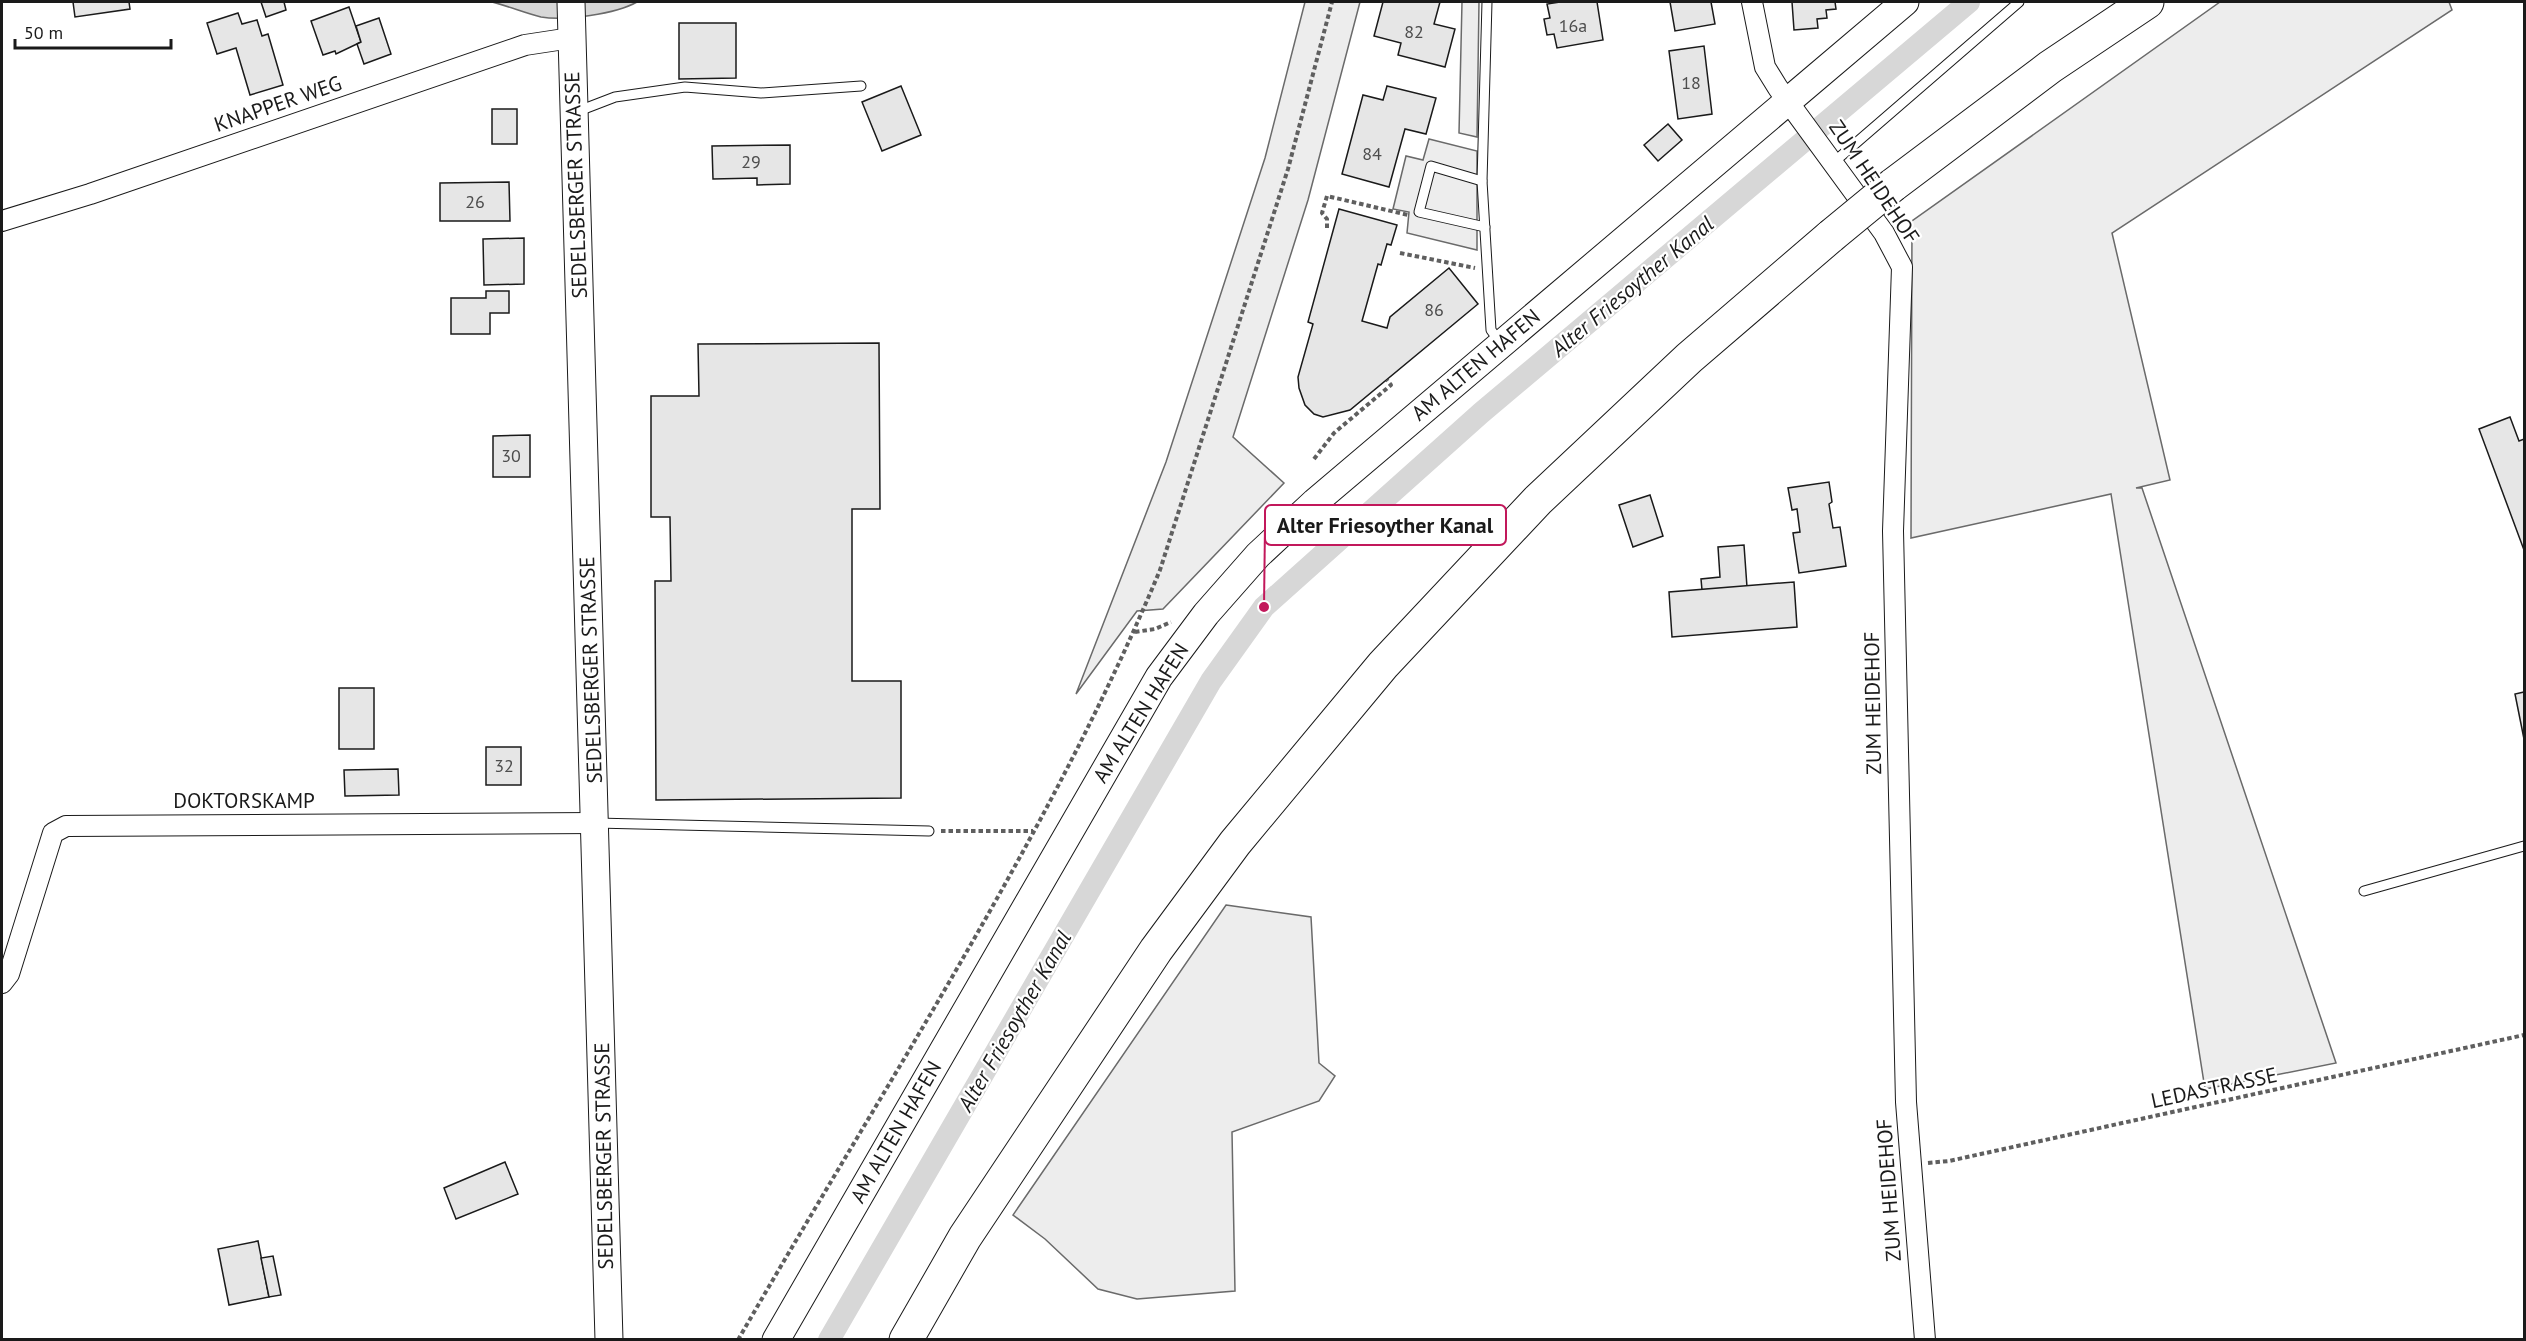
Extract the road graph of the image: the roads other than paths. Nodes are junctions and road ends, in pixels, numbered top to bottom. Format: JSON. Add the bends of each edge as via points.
{"nodes":[{"id":1,"x":1487,"y":2,"type":"edge"},
{"id":2,"x":1752,"y":2,"type":"edge"},
{"id":3,"x":1905,"y":2,"type":"edge"},
{"id":4,"x":2019,"y":2,"type":"edge"},
{"id":5,"x":2147,"y":2,"type":"edge"},
{"id":6,"x":571,"y":22,"type":"edge"},
{"id":7,"x":861,"y":86,"type":"dead end"},
{"id":8,"x":1796,"y":111,"type":"junction"},
{"id":9,"x":574,"y":113,"type":"junction"},
{"id":10,"x":1834,"y":162,"type":"junction"},
{"id":11,"x":1482,"y":180,"type":"junction"},
{"id":12,"x":2,"y":221,"type":"edge"},
{"id":13,"x":1485,"y":227,"type":"junction"},
{"id":14,"x":1501,"y":344,"type":"junction"},
{"id":15,"x":596,"y":823,"type":"junction"},
{"id":16,"x":929,"y":831,"type":"road end"},
{"id":17,"x":2524,"y":846,"type":"edge"},
{"id":18,"x":2364,"y":891,"type":"dead end"},
{"id":19,"x":2,"y":983,"type":"edge"},
{"id":20,"x":609,"y":1340,"type":"edge"},
{"id":21,"x":777,"y":1340,"type":"edge"},
{"id":22,"x":906,"y":1340,"type":"edge"},
{"id":23,"x":1925,"y":1340,"type":"edge"}],
"edges":[{"from":1,"to":11,"type":"lane"},
{"from":2,"to":8,"type":"street","name":"ZUM HEIDEHOF","via":[[1765,67]]},
{"from":3,"to":8,"type":"street","name":"AM ALTEN HAFEN"},
{"from":4,"to":10,"type":"lane"},
{"from":5,"to":22,"type":"highway","bridge":true,"via":[[2050,67],[1893,185],[1689,358],[1538,500],[1383,665],[1235,843],[1156,950],[965,1237]]},
{"from":6,"to":9,"type":"street","name":"SEDELSBERGER STRASSE"},
{"from":6,"to":12,"type":"street","name":"KNAPPER WEG","via":[[525,45]]},
{"from":7,"to":9,"type":"lane","via":[[760,93],[685,87],[615,97]]},
{"from":8,"to":10,"type":"street","name":"ZUM HEIDEHOF"},
{"from":8,"to":14,"type":"street","name":"AM ALTEN HAFEN"},
{"from":9,"to":15,"type":"street","name":"SEDELSBERGER STRASSE"},
{"from":10,"to":23,"type":"street","name":"ZUM HEIDEHOF","via":[[1884,233],[1902,267],[1893,531],[1910,1165]]},
{"from":11,"to":13,"type":"lane"},
{"from":11,"to":13,"type":"lane","via":[[1431,166],[1419,212]]},
{"from":13,"to":14,"type":"lane","via":[[1491,330]]},
{"from":14,"to":21,"type":"street","name":"AM ALTEN HAFEN","via":[[1258,555],[1206,614],[1159,677]]},
{"from":15,"to":16,"type":"lane"},
{"from":15,"to":19,"type":"street","name":"DOKTORSKAMP","via":[[66,826],[53,833],[9,974]]},
{"from":15,"to":20,"type":"street","name":"SEDELSBERGER STRASSE"},
{"from":17,"to":18,"type":"lane"}]}
